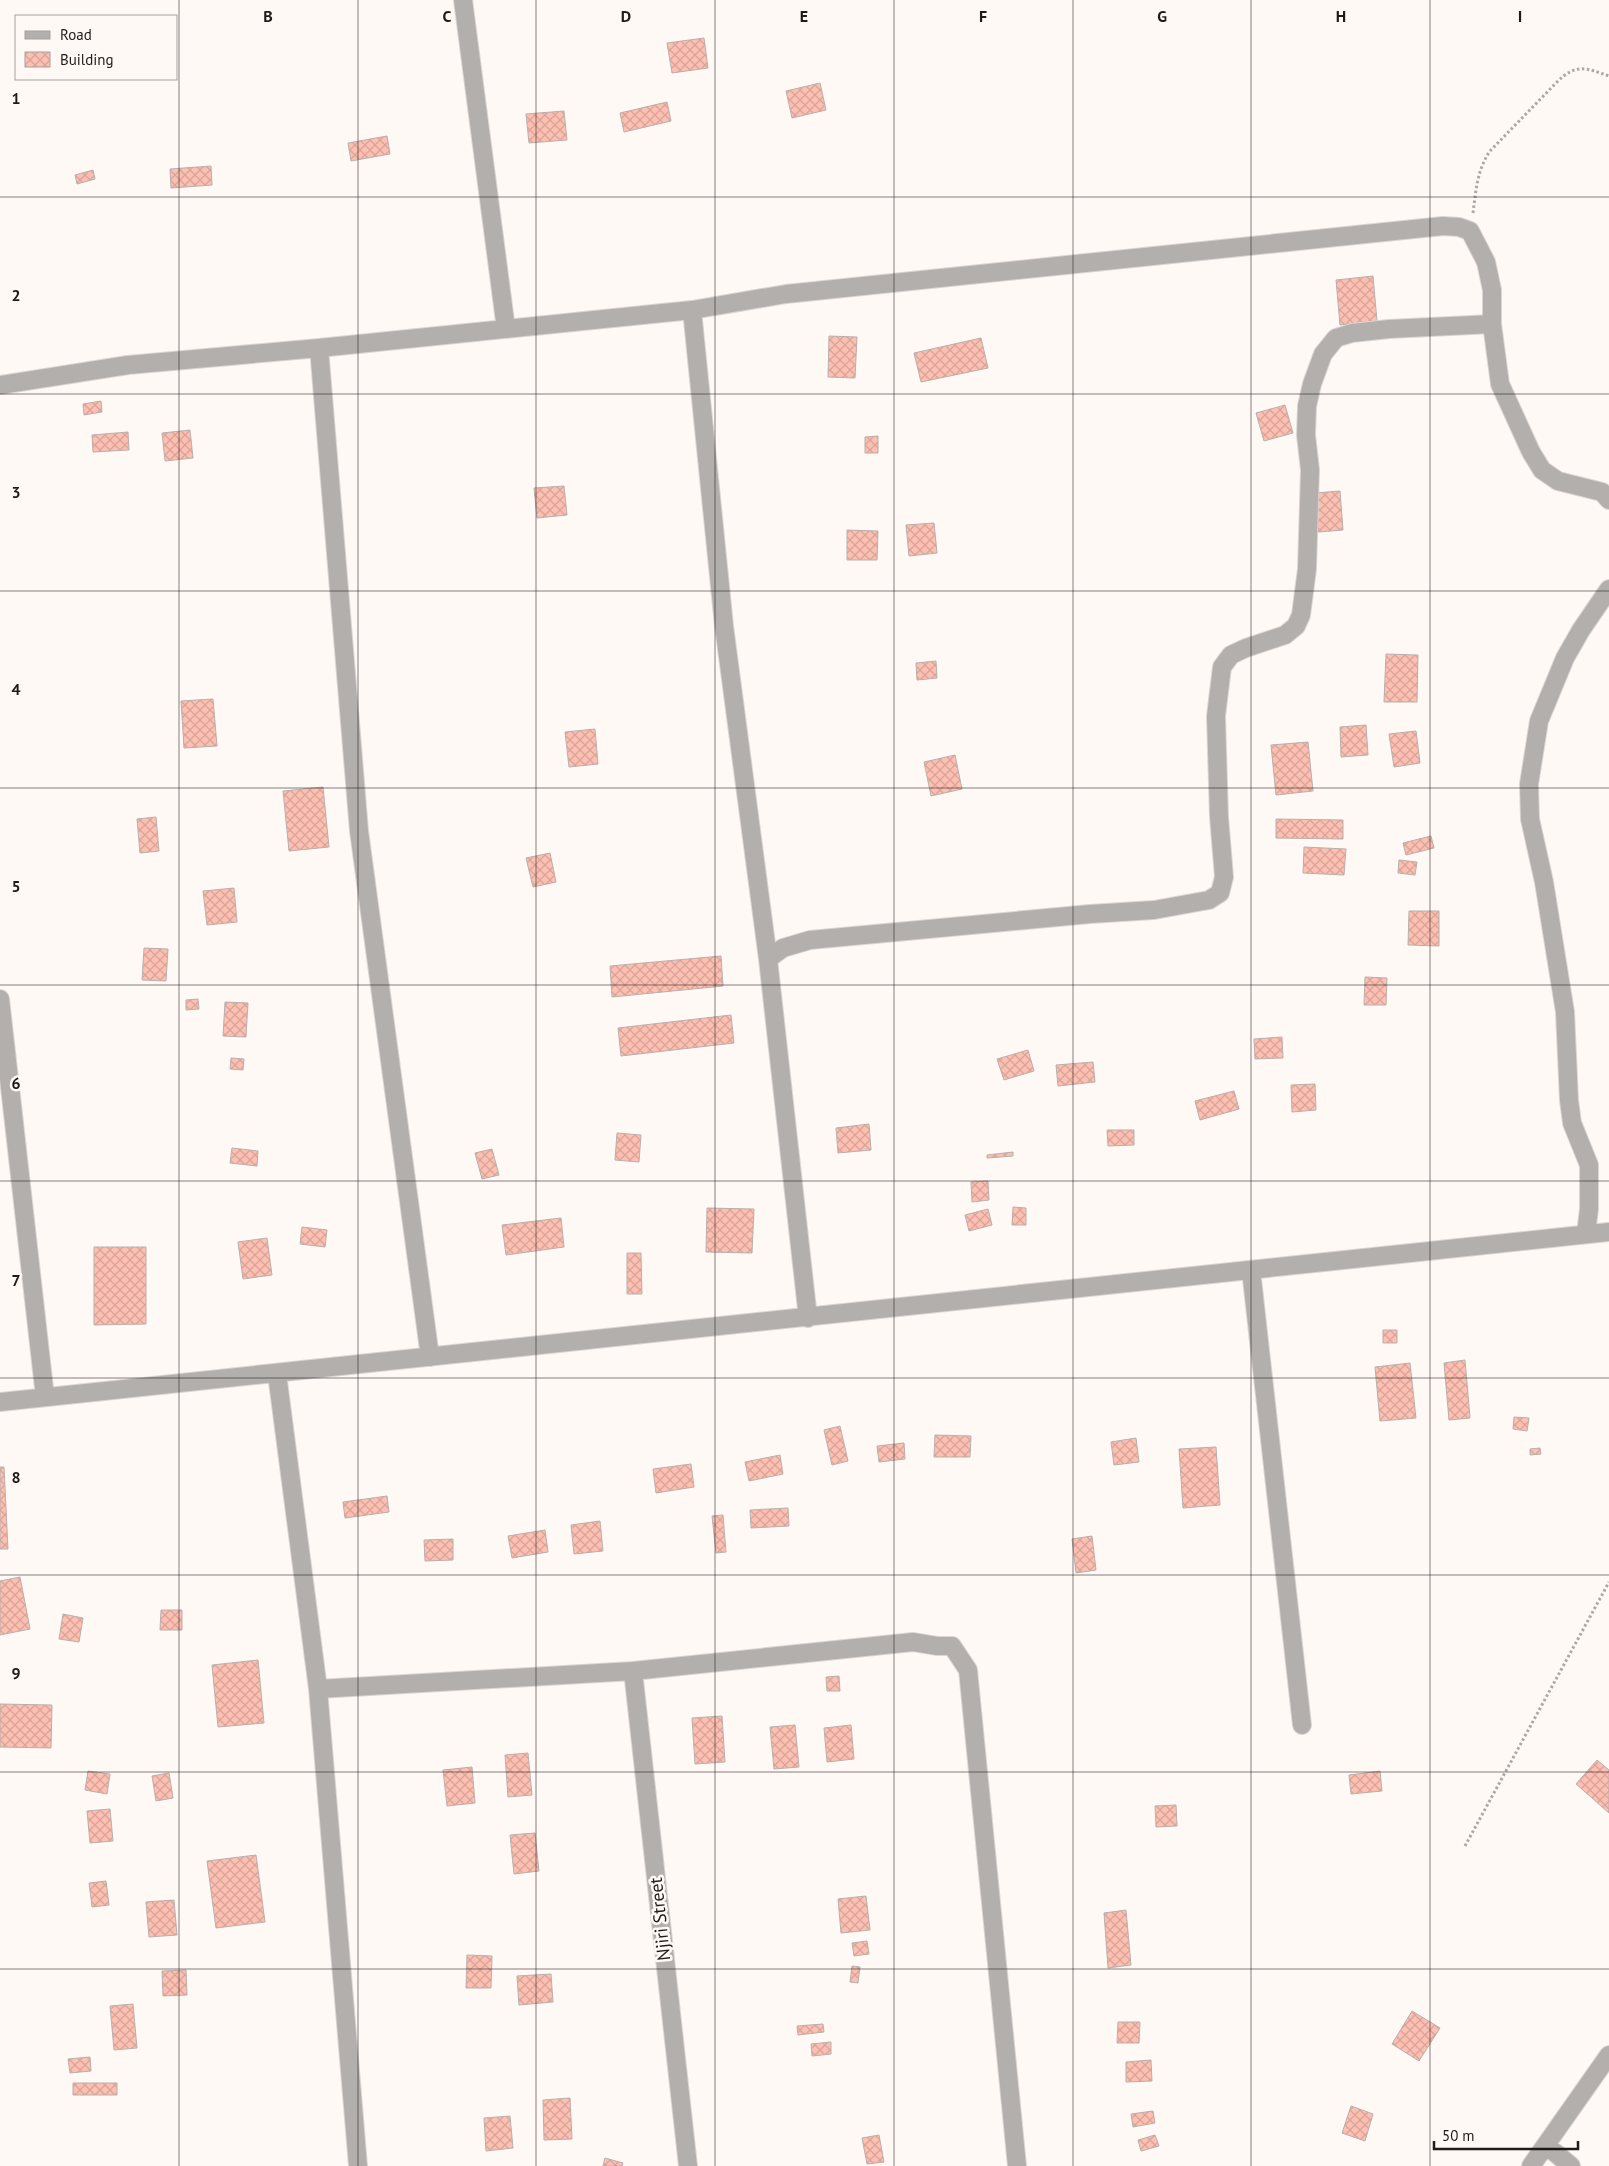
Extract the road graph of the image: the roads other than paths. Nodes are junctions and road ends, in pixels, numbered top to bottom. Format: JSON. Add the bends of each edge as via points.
{"nodes":[{"id":1,"x":463,"y":0,"type":"edge"},
{"id":2,"x":692,"y":310,"type":"junction"},
{"id":3,"x":1492,"y":324,"type":"junction"},
{"id":4,"x":506,"y":329,"type":"junction"},
{"id":5,"x":319,"y":348,"type":"junction"},
{"id":6,"x":0,"y":385,"type":"edge"},
{"id":7,"x":1609,"y":500,"type":"edge"},
{"id":8,"x":1609,"y":589,"type":"edge"},
{"id":9,"x":768,"y":959,"type":"junction"},
{"id":10,"x":0,"y":999,"type":"edge"},
{"id":11,"x":1609,"y":1232,"type":"edge"},
{"id":12,"x":1586,"y":1234,"type":"junction"},
{"id":13,"x":1251,"y":1270,"type":"junction"},
{"id":14,"x":808,"y":1318,"type":"junction"},
{"id":15,"x":430,"y":1357,"type":"junction"},
{"id":16,"x":277,"y":1374,"type":"junction"},
{"id":17,"x":45,"y":1397,"type":"junction"},
{"id":18,"x":0,"y":1402,"type":"edge"},
{"id":19,"x":633,"y":1671,"type":"junction"},
{"id":20,"x":318,"y":1689,"type":"junction"},
{"id":21,"x":1302,"y":1725,"type":"dead end"},
{"id":22,"x":1609,"y":2055,"type":"edge"},
{"id":23,"x":1547,"y":2146,"type":"junction"},
{"id":24,"x":358,"y":2166,"type":"edge"},
{"id":25,"x":688,"y":2166,"type":"edge"},
{"id":26,"x":1017,"y":2166,"type":"edge"},
{"id":27,"x":1531,"y":2166,"type":"edge"},
{"id":28,"x":1571,"y":2166,"type":"edge"}],
"edges":[{"from":1,"to":4,"type":"street"},
{"from":2,"to":3,"type":"street","via":[[786,294],[1443,226],[1470,231],[1486,262],[1492,290]]},
{"from":2,"to":4,"type":"street"},
{"from":2,"to":9,"type":"street","via":[[724,626]]},
{"from":3,"to":7,"type":"street","via":[[1500,384],[1542,470],[1558,481],[1602,492]]},
{"from":3,"to":9,"type":"street","via":[[1352,333],[1336,338],[1323,354],[1307,406],[1310,470],[1307,569],[1301,615],[1296,626],[1285,635],[1231,655],[1222,667],[1216,716],[1224,877],[1220,893],[1209,900],[1154,910],[810,940],[782,948]]},
{"from":4,"to":5,"type":"street"},
{"from":5,"to":6,"type":"street","via":[[128,365]]},
{"from":5,"to":15,"type":"street","via":[[359,831]]},
{"from":8,"to":12,"type":"street","via":[[1565,658],[1539,721],[1529,784],[1530,819],[1544,882],[1565,1012],[1572,1124],[1589,1165]]},
{"from":9,"to":14,"type":"street"},
{"from":10,"to":17,"type":"street"},
{"from":11,"to":12,"type":"street"},
{"from":12,"to":13,"type":"street"},
{"from":13,"to":14,"type":"street"},
{"from":13,"to":21,"type":"street"},
{"from":14,"to":15,"type":"street"},
{"from":15,"to":16,"type":"street"},
{"from":16,"to":17,"type":"street"},
{"from":16,"to":20,"type":"street"},
{"from":17,"to":18,"type":"street"},
{"from":19,"to":20,"type":"street"},
{"from":19,"to":25,"type":"street","name":"Njiri Street"},
{"from":19,"to":26,"type":"street","via":[[913,1642],[952,1646],[968,1670]]},
{"from":20,"to":24,"type":"street"},
{"from":22,"to":23,"type":"street"},
{"from":23,"to":27,"type":"street"},
{"from":23,"to":28,"type":"street"}]}
